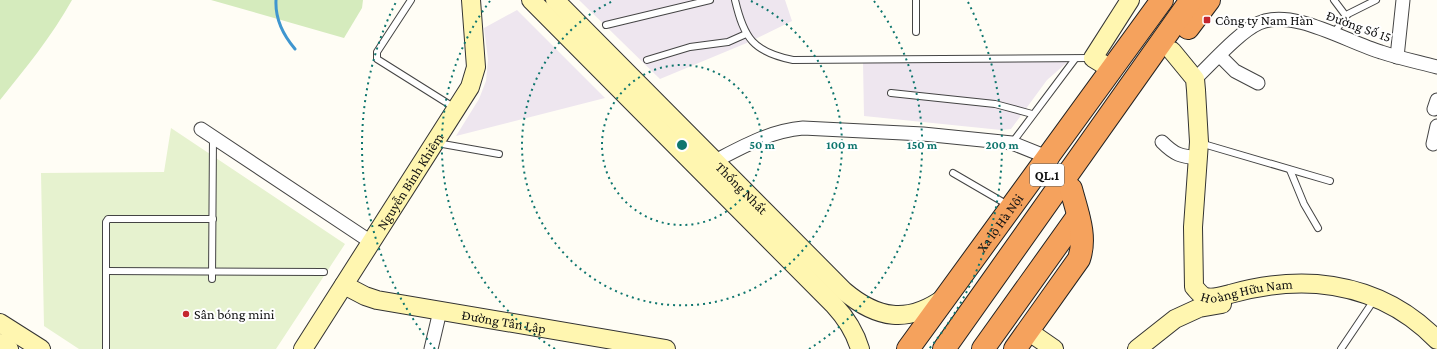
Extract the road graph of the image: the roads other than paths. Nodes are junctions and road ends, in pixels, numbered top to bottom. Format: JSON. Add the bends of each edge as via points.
{"nodes":[{"id":1,"x":411,"y":0,"type":"edge"},
{"id":2,"x":470,"y":0,"type":"edge"},
{"id":3,"x":531,"y":0,"type":"edge"},
{"id":4,"x":555,"y":0,"type":"edge"},
{"id":5,"x":710,"y":0,"type":"edge"},
{"id":6,"x":735,"y":0,"type":"edge"},
{"id":7,"x":916,"y":0,"type":"edge"},
{"id":8,"x":1130,"y":0,"type":"edge"},
{"id":9,"x":1162,"y":0,"type":"edge"},
{"id":10,"x":1334,"y":0,"type":"edge"},
{"id":11,"x":1376,"y":0,"type":"edge"},
{"id":12,"x":1403,"y":0,"type":"edge"},
{"id":13,"x":1192,"y":4,"type":"edge"},
{"id":14,"x":1346,"y":16,"type":"junction"},
{"id":15,"x":606,"y":25,"type":"dead end"},
{"id":16,"x":916,"y":32,"type":"dead end"},
{"id":17,"x":746,"y":34,"type":"junction"},
{"id":18,"x":1333,"y":34,"type":"junction"},
{"id":19,"x":1166,"y":47,"type":"junction"},
{"id":20,"x":1220,"y":56,"type":"junction"},
{"id":21,"x":1398,"y":57,"type":"junction"},
{"id":22,"x":1093,"y":58,"type":"junction"},
{"id":23,"x":1075,"y":59,"type":"junction"},
{"id":24,"x":647,"y":60,"type":"dead end"},
{"id":25,"x":1437,"y":66,"type":"edge"},
{"id":26,"x":1115,"y":72,"type":"junction"},
{"id":27,"x":1195,"y":79,"type":"junction"},
{"id":28,"x":1258,"y":83,"type":"dead end"},
{"id":29,"x":891,"y":93,"type":"dead end"},
{"id":30,"x":456,"y":109,"type":"junction"},
{"id":31,"x":1032,"y":114,"type":"junction"},
{"id":32,"x":1437,"y":126,"type":"edge"},
{"id":33,"x":201,"y":129,"type":"dead end"},
{"id":34,"x":213,"y":137,"type":"junction"},
{"id":35,"x":435,"y":142,"type":"junction"},
{"id":36,"x":1162,"y":142,"type":"dead end"},
{"id":37,"x":1012,"y":143,"type":"junction"},
{"id":38,"x":1433,"y":144,"type":"dead end"},
{"id":39,"x":1198,"y":150,"type":"junction"},
{"id":40,"x":499,"y":154,"type":"dead end"},
{"id":41,"x":715,"y":161,"type":"junction"},
{"id":42,"x":1290,"y":170,"type":"junction"},
{"id":43,"x":1060,"y":172,"type":"junction"},
{"id":44,"x":953,"y":173,"type":"dead end"},
{"id":45,"x":1330,"y":181,"type":"dead end"},
{"id":46,"x":1014,"y":208,"type":"junction"},
{"id":47,"x":213,"y":219,"type":"junction"},
{"id":48,"x":1080,"y":226,"type":"junction"},
{"id":49,"x":1318,"y":228,"type":"dead end"},
{"id":50,"x":371,"y":242,"type":"junction"},
{"id":51,"x":106,"y":271,"type":"junction"},
{"id":52,"x":213,"y":271,"type":"junction"},
{"id":53,"x":324,"y":272,"type":"dead end"},
{"id":54,"x":212,"y":279,"type":"dead end"},
{"id":55,"x":99,"y":282,"type":"dead end"},
{"id":56,"x":106,"y":282,"type":"junction"},
{"id":57,"x":344,"y":285,"type":"junction"},
{"id":58,"x":950,"y":292,"type":"junction"},
{"id":59,"x":839,"y":298,"type":"junction"},
{"id":60,"x":1370,"y":306,"type":"junction"},
{"id":61,"x":440,"y":311,"type":"junction"},
{"id":62,"x":0,"y":323,"type":"edge"},
{"id":63,"x":1028,"y":331,"type":"junction"},
{"id":64,"x":1437,"y":340,"type":"edge"},
{"id":65,"x":0,"y":343,"type":"edge"},
{"id":66,"x":34,"y":347,"type":"edge"},
{"id":67,"x":9,"y":349,"type":"edge"},
{"id":68,"x":106,"y":349,"type":"edge"},
{"id":69,"x":303,"y":349,"type":"edge"},
{"id":70,"x":431,"y":349,"type":"edge"},
{"id":71,"x":666,"y":349,"type":"edge"},
{"id":72,"x":860,"y":349,"type":"edge"},
{"id":73,"x":908,"y":349,"type":"edge"},
{"id":74,"x":920,"y":349,"type":"edge"},
{"id":75,"x":944,"y":349,"type":"edge"},
{"id":76,"x":983,"y":349,"type":"edge"},
{"id":77,"x":1001,"y":349,"type":"edge"},
{"id":78,"x":1015,"y":349,"type":"edge"},
{"id":79,"x":1054,"y":349,"type":"edge"},
{"id":80,"x":1137,"y":349,"type":"edge"},
{"id":81,"x":1341,"y":349,"type":"edge"},
{"id":82,"x":1435,"y":349,"type":"edge"}],
"edges":[{"from":1,"to":30,"type":"lane","via":[[377,52],[377,60]]},
{"from":2,"to":30,"type":"main road","name":"Nguyễn Bỉnh Khiêm","via":[[476,67],[470,88]]},
{"from":3,"to":59,"type":"main road","name":"Thống Nhất"},
{"from":4,"to":41,"type":"main road","name":"Thống Nhất"},
{"from":5,"to":15,"type":"lane"},
{"from":6,"to":17,"type":"lane"},
{"from":7,"to":16,"type":"lane"},
{"from":8,"to":22,"type":"main road"},
{"from":9,"to":26,"type":"highway","name":"Xa lộ Hà Nội","number":"QL.1"},
{"from":10,"to":14,"type":"lane"},
{"from":11,"to":14,"type":"lane"},
{"from":12,"to":21,"type":"street"},
{"from":13,"to":19,"type":"highway","name":"Xa lộ Hà Nội","number":"QL.1"},
{"from":13,"to":26,"type":"highway","name":"Xa lộ Hà Nội","number":"QL.1"},
{"from":14,"to":18,"type":"lane"},
{"from":17,"to":23,"type":"lane","via":[[758,47],[772,56],[793,60]]},
{"from":17,"to":24,"type":"lane","via":[[728,42],[690,47]]},
{"from":18,"to":20,"type":"street","name":"Đường Số 15","via":[[1294,20],[1267,20],[1245,31]]},
{"from":18,"to":21,"type":"street","name":"Đường Số 15"},
{"from":19,"to":27,"type":"main road"},
{"from":19,"to":43,"type":"highway","name":"Xa lộ Hà Nội","number":"QL.1"},
{"from":20,"to":27,"type":"street","name":"Đường Số 15"},
{"from":20,"to":28,"type":"street","via":[[1235,71]]},
{"from":21,"to":25,"type":"street","name":"Đường Số 15"},
{"from":22,"to":23,"type":"lane"},
{"from":22,"to":26,"type":"main road"},
{"from":23,"to":31,"type":"lane"},
{"from":26,"to":43,"type":"highway","name":"Xa lộ Hà Nội","number":"QL.1"},
{"from":27,"to":39,"type":"main road","name":"Hoàng Hữu Nam"},
{"from":29,"to":31,"type":"lane","via":[[995,104]]},
{"from":30,"to":35,"type":"main road","name":"Nguyễn Bỉnh Khiêm"},
{"from":31,"to":37,"type":"lane"},
{"from":32,"to":38,"type":"street"},
{"from":33,"to":34,"type":"street"},
{"from":34,"to":47,"type":"lane"},
{"from":34,"to":50,"type":"street"},
{"from":35,"to":40,"type":"lane"},
{"from":35,"to":50,"type":"main road","name":"Nguyễn Bỉnh Khiêm"},
{"from":36,"to":39,"type":"street","via":[[1180,156]]},
{"from":37,"to":41,"type":"street","via":[[923,134],[802,128],[765,135]]},
{"from":37,"to":43,"type":"street"},
{"from":39,"to":42,"type":"lane","via":[[1258,159]]},
{"from":39,"to":64,"type":"main road","name":"Hoàng Hữu Nam","via":[[1193,227],[1194,287],[1203,296],[1215,297],[1260,286],[1287,284],[1318,284],[1340,288],[1399,308]]},
{"from":41,"to":59,"type":"main road","name":"Thống Nhất"},
{"from":42,"to":45,"type":"lane"},
{"from":42,"to":49,"type":"lane","via":[[1304,204]]},
{"from":43,"to":46,"type":"highway","name":"Xa lộ Hà Nội","number":"QL.1"},
{"from":43,"to":48,"type":"highway","number":"QL.1"},
{"from":43,"to":74,"type":"highway","name":"Xa lộ Hà Nội","number":"QL.1"},
{"from":43,"to":75,"type":"highway","name":"Xa lộ Hà Nội","number":"QL.1"},
{"from":44,"to":46,"type":"lane"},
{"from":46,"to":58,"type":"highway","name":"Xa lộ Hà Nội","number":"QL.1"},
{"from":47,"to":51,"type":"lane","via":[[108,220]]},
{"from":47,"to":52,"type":"lane"},
{"from":48,"to":63,"type":"highway","number":"QL.1","via":[[1082,248],[1079,259]]},
{"from":48,"to":76,"type":"highway"},
{"from":48,"to":77,"type":"highway"},
{"from":50,"to":57,"type":"main road","name":"Nguyễn Bỉnh Khiêm"},
{"from":51,"to":52,"type":"lane"},
{"from":51,"to":56,"type":"lane"},
{"from":52,"to":53,"type":"lane"},
{"from":52,"to":54,"type":"lane"},
{"from":55,"to":56,"type":"lane"},
{"from":56,"to":68,"type":"lane"},
{"from":57,"to":61,"type":"main road","name":"Đường Tân Lập","via":[[377,300]]},
{"from":57,"to":69,"type":"main road","name":"Nguyễn Bỉnh Khiêm"},
{"from":58,"to":59,"type":"main road","name":"Thống Nhất","via":[[926,309],[897,315],[868,309]]},
{"from":58,"to":73,"type":"highway","name":"Xa lộ Hà Nội","number":"QL.1"},
{"from":59,"to":72,"type":"main road","name":"Thống Nhất","via":[[843,314],[856,336]]},
{"from":60,"to":80,"type":"main road","name":"Hoàng Hữu Nam","via":[[1346,297],[1318,292],[1263,294],[1218,306],[1199,308],[1175,319]]},
{"from":60,"to":81,"type":"lane"},
{"from":60,"to":82,"type":"main road","name":"Hoàng Hữu Nam","via":[[1395,314],[1416,329]]},
{"from":61,"to":70,"type":"street"},
{"from":61,"to":71,"type":"main road","name":"Đường Tân Lập"},
{"from":62,"to":66,"type":"main road"},
{"from":63,"to":78,"type":"highway","number":"QL.1"},
{"from":63,"to":79,"type":"main road"},
{"from":65,"to":67,"type":"main road"}]}
